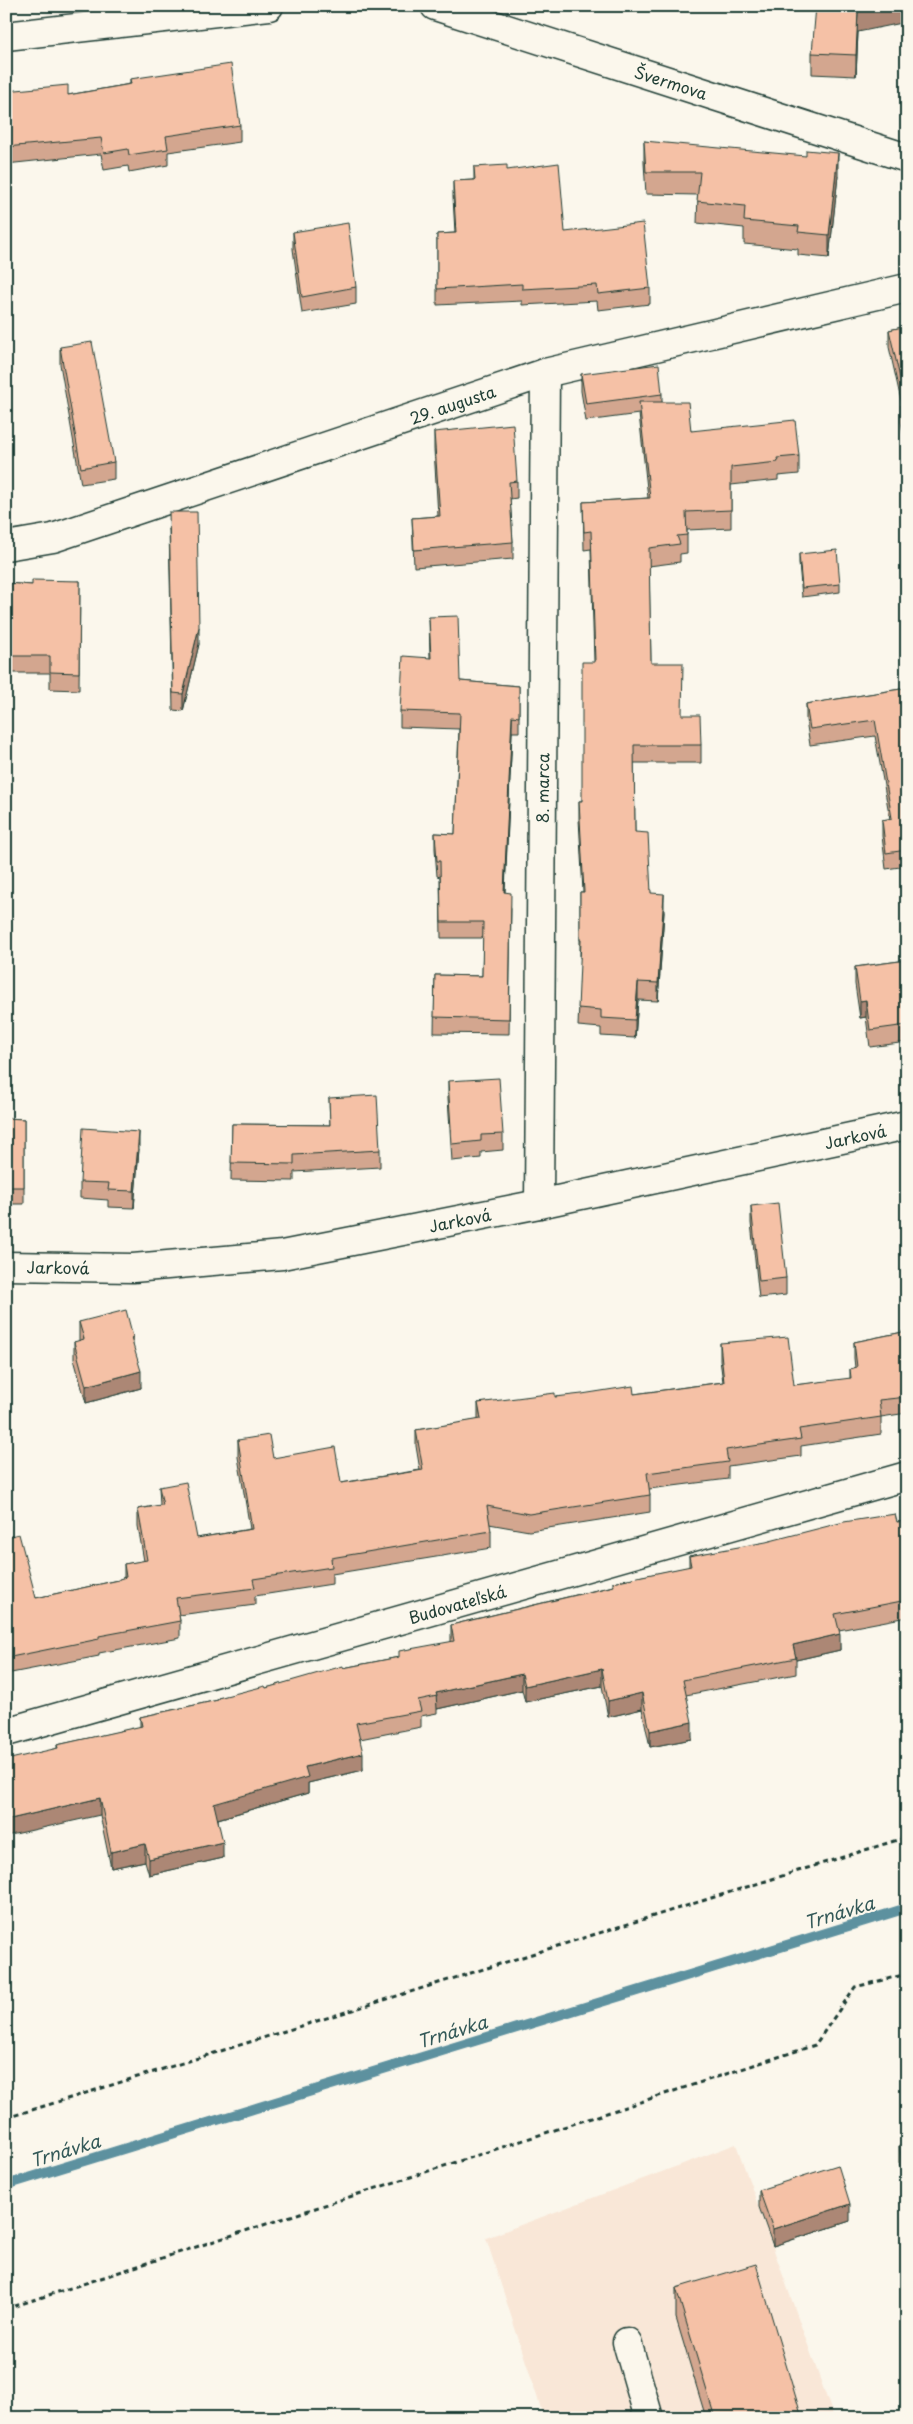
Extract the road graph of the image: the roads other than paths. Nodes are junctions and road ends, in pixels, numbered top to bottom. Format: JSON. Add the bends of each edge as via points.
{"nodes":[{"id":1,"x":269,"y":6,"type":"edge"},
{"id":2,"x":435,"y":6,"type":"edge"},
{"id":3,"x":6,"y":36,"type":"edge"},
{"id":4,"x":907,"y":158,"type":"edge"},
{"id":5,"x":907,"y":288,"type":"edge"},
{"id":6,"x":544,"y":373,"type":"junction"},
{"id":7,"x":6,"y":546,"type":"edge"},
{"id":8,"x":907,"y":1125,"type":"edge"},
{"id":9,"x":539,"y":1204,"type":"junction"},
{"id":10,"x":6,"y":1266,"type":"edge"},
{"id":11,"x":907,"y":1476,"type":"edge"},
{"id":12,"x":6,"y":1732,"type":"edge"},
{"id":13,"x":628,"y":2342,"type":"dead end"},
{"id":14,"x":649,"y":2418,"type":"edge"}],
"edges":[{"from":1,"to":3,"type":"street"},
{"from":2,"to":4,"type":"street","name":"Švermova"},
{"from":5,"to":6,"type":"street","name":"29. augusta"},
{"from":6,"to":7,"type":"street","name":"29. augusta","via":[[53,538]]},
{"from":6,"to":9,"type":"street","name":"8. marca"},
{"from":8,"to":9,"type":"street","name":"Jarková"},
{"from":9,"to":10,"type":"street","name":"Jarková","via":[[282,1255],[133,1268]]},
{"from":11,"to":12,"type":"street","name":"Budovateľská"},
{"from":13,"to":14,"type":"street"}]}
